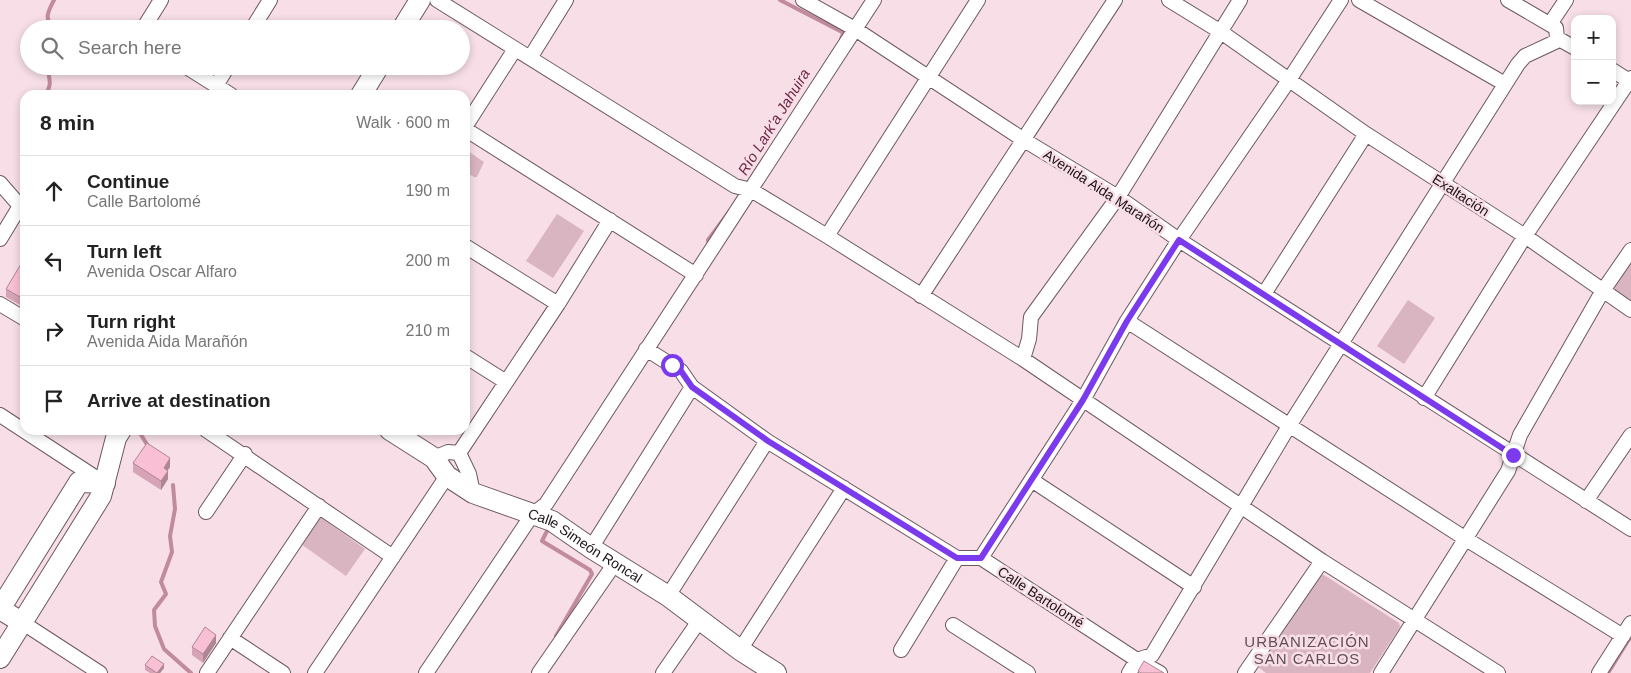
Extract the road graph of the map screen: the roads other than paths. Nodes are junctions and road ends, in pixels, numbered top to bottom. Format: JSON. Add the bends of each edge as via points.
{"nodes":[{"id":1,"x":161,"y":0,"type":"edge"},
{"id":2,"x":270,"y":0,"type":"edge"},
{"id":3,"x":420,"y":0,"type":"edge"},
{"id":4,"x":437,"y":0,"type":"edge"},
{"id":5,"x":566,"y":0,"type":"edge"},
{"id":6,"x":803,"y":0,"type":"edge"},
{"id":7,"x":874,"y":0,"type":"edge"},
{"id":8,"x":978,"y":0,"type":"edge"},
{"id":9,"x":1115,"y":0,"type":"edge"},
{"id":10,"x":1169,"y":0,"type":"edge"},
{"id":11,"x":1240,"y":0,"type":"edge"},
{"id":12,"x":1341,"y":0,"type":"edge"},
{"id":13,"x":1359,"y":0,"type":"edge"},
{"id":14,"x":1508,"y":0,"type":"edge"},
{"id":15,"x":1566,"y":0,"type":"edge"},
{"id":16,"x":149,"y":20,"type":"edge"},
{"id":17,"x":258,"y":20,"type":"edge"},
{"id":18,"x":408,"y":20,"type":"edge"},
{"id":19,"x":469,"y":20,"type":"edge"},
{"id":20,"x":470,"y":21,"type":"edge"},
{"id":21,"x":1547,"y":22,"type":"junction"},
{"id":22,"x":855,"y":29,"type":"junction"},
{"id":23,"x":1220,"y":32,"type":"junction"},
{"id":24,"x":1558,"y":38,"type":"junction"},
{"id":25,"x":1571,"y":46,"type":"edge"},
{"id":26,"x":515,"y":49,"type":"junction"},
{"id":27,"x":530,"y":58,"type":"junction"},
{"id":28,"x":1616,"y":72,"type":"edge"},
{"id":29,"x":199,"y":75,"type":"edge"},
{"id":30,"x":223,"y":75,"type":"edge"},
{"id":31,"x":373,"y":75,"type":"edge"},
{"id":32,"x":928,"y":78,"type":"junction"},
{"id":33,"x":1290,"y":80,"type":"junction"},
{"id":34,"x":1630,"y":80,"type":"edge"},
{"id":35,"x":1504,"y":84,"type":"junction"},
{"id":36,"x":216,"y":86,"type":"junction"},
{"id":37,"x":223,"y":90,"type":"edge"},
{"id":38,"x":364,"y":90,"type":"edge"},
{"id":39,"x":470,"y":120,"type":"edge"},
{"id":40,"x":470,"y":131,"type":"edge"},
{"id":41,"x":1366,"y":134,"type":"junction"},
{"id":42,"x":1024,"y":140,"type":"junction"},
{"id":43,"x":0,"y":183,"type":"edge"},
{"id":44,"x":1443,"y":183,"type":"junction"},
{"id":45,"x":751,"y":190,"type":"junction"},
{"id":46,"x":1118,"y":197,"type":"junction"},
{"id":47,"x":20,"y":205,"type":"edge"},
{"id":48,"x":20,"y":210,"type":"edge"},
{"id":49,"x":610,"y":220,"type":"junction"},
{"id":50,"x":827,"y":236,"type":"junction"},
{"id":51,"x":1525,"y":236,"type":"junction"},
{"id":52,"x":0,"y":239,"type":"edge"},
{"id":53,"x":1179,"y":240,"type":"junction"},
{"id":54,"x":470,"y":249,"type":"edge"},
{"id":55,"x":1631,"y":250,"type":"edge"},
{"id":56,"x":696,"y":275,"type":"junction"},
{"id":57,"x":1602,"y":292,"type":"junction"},
{"id":58,"x":1264,"y":294,"type":"junction"},
{"id":59,"x":921,"y":296,"type":"junction"},
{"id":60,"x":0,"y":304,"type":"edge"},
{"id":61,"x":558,"y":304,"type":"junction"},
{"id":62,"x":1631,"y":310,"type":"edge"},
{"id":63,"x":20,"y":316,"type":"edge"},
{"id":64,"x":1127,"y":321,"type":"junction"},
{"id":65,"x":1342,"y":344,"type":"junction"},
{"id":66,"x":646,"y":349,"type":"junction"},
{"id":67,"x":470,"y":359,"type":"edge"},
{"id":68,"x":1022,"y":359,"type":"junction"},
{"id":69,"x":506,"y":382,"type":"junction"},
{"id":70,"x":692,"y":387,"type":"junction"},
{"id":71,"x":1424,"y":398,"type":"junction"},
{"id":72,"x":1083,"y":400,"type":"junction"},
{"id":73,"x":0,"y":415,"type":"edge"},
{"id":74,"x":1289,"y":426,"type":"junction"},
{"id":75,"x":20,"y":428,"type":"edge"},
{"id":76,"x":31,"y":435,"type":"edge"},
{"id":77,"x":118,"y":435,"type":"edge"},
{"id":78,"x":214,"y":435,"type":"edge"},
{"id":79,"x":398,"y":435,"type":"edge"},
{"id":80,"x":1631,"y":435,"type":"edge"},
{"id":81,"x":768,"y":441,"type":"junction"},
{"id":82,"x":459,"y":453,"type":"junction"},
{"id":83,"x":245,"y":454,"type":"junction"},
{"id":84,"x":1513,"y":455,"type":"junction"},
{"id":85,"x":434,"y":458,"type":"junction"},
{"id":86,"x":447,"y":476,"type":"junction"},
{"id":87,"x":1033,"y":481,"type":"junction"},
{"id":88,"x":104,"y":483,"type":"junction"},
{"id":89,"x":844,"y":488,"type":"junction"},
{"id":90,"x":473,"y":493,"type":"junction"},
{"id":91,"x":1586,"y":501,"type":"junction"},
{"id":92,"x":319,"y":506,"type":"junction"},
{"id":93,"x":1241,"y":506,"type":"junction"},
{"id":94,"x":206,"y":512,"type":"dead end"},
{"id":95,"x":532,"y":515,"type":"junction"},
{"id":96,"x":1631,"y":529,"type":"edge"},
{"id":97,"x":1466,"y":539,"type":"junction"},
{"id":98,"x":591,"y":548,"type":"junction"},
{"id":99,"x":393,"y":557,"type":"junction"},
{"id":100,"x":957,"y":558,"type":"junction"},
{"id":101,"x":981,"y":558,"type":"junction"},
{"id":102,"x":1322,"y":561,"type":"junction"},
{"id":103,"x":614,"y":563,"type":"junction"},
{"id":104,"x":1194,"y":587,"type":"junction"},
{"id":105,"x":668,"y":596,"type":"junction"},
{"id":106,"x":0,"y":609,"type":"edge"},
{"id":107,"x":699,"y":620,"type":"junction"},
{"id":108,"x":1414,"y":620,"type":"junction"},
{"id":109,"x":22,"y":623,"type":"junction"},
{"id":110,"x":1631,"y":623,"type":"edge"},
{"id":111,"x":953,"y":625,"type":"dead end"},
{"id":112,"x":1623,"y":636,"type":"junction"},
{"id":113,"x":230,"y":638,"type":"junction"},
{"id":114,"x":740,"y":650,"type":"junction"},
{"id":115,"x":901,"y":650,"type":"dead end"},
{"id":116,"x":0,"y":658,"type":"edge"},
{"id":117,"x":1137,"y":660,"type":"junction"},
{"id":118,"x":772,"y":672,"type":"edge"},
{"id":119,"x":1494,"y":672,"type":"edge"},
{"id":120,"x":99,"y":673,"type":"edge"},
{"id":121,"x":207,"y":673,"type":"edge"},
{"id":122,"x":283,"y":673,"type":"edge"},
{"id":123,"x":315,"y":673,"type":"edge"},
{"id":124,"x":426,"y":673,"type":"edge"},
{"id":125,"x":539,"y":673,"type":"edge"},
{"id":126,"x":663,"y":673,"type":"edge"},
{"id":127,"x":1028,"y":673,"type":"edge"},
{"id":128,"x":1129,"y":673,"type":"edge"},
{"id":129,"x":1160,"y":673,"type":"edge"},
{"id":130,"x":1245,"y":673,"type":"edge"},
{"id":131,"x":1381,"y":673,"type":"edge"},
{"id":132,"x":1599,"y":673,"type":"edge"}],
"edges":[{"from":1,"to":16,"type":"street"},
{"from":2,"to":17,"type":"street"},
{"from":3,"to":18,"type":"street"},
{"from":4,"to":19,"type":"street"},
{"from":5,"to":27,"type":"street"},
{"from":6,"to":22,"type":"street","name":"Avenida Aida Marañón"},
{"from":7,"to":22,"type":"street"},
{"from":8,"to":32,"type":"street"},
{"from":9,"to":42,"type":"street"},
{"from":10,"to":23,"type":"street","name":"Exaltación"},
{"from":11,"to":23,"type":"street"},
{"from":12,"to":33,"type":"street"},
{"from":13,"to":35,"type":"street"},
{"from":14,"to":21,"type":"street"},
{"from":15,"to":21,"type":"street"},
{"from":20,"to":26,"type":"street"},
{"from":21,"to":24,"type":"street","via":[[1556,28]]},
{"from":22,"to":32,"type":"street","name":"Avenida Aida Marañón"},
{"from":22,"to":45,"type":"street"},
{"from":23,"to":33,"type":"street","name":"Exaltación"},
{"from":23,"to":46,"type":"street"},
{"from":24,"to":25,"type":"street"},
{"from":24,"to":35,"type":"street","via":[[1551,45],[1525,56]]},
{"from":26,"to":27,"type":"street"},
{"from":26,"to":39,"type":"street"},
{"from":27,"to":45,"type":"street","via":[[736,186]]},
{"from":28,"to":34,"type":"street"},
{"from":29,"to":36,"type":"street"},
{"from":30,"to":36,"type":"street"},
{"from":31,"to":38,"type":"street"},
{"from":32,"to":42,"type":"street","name":"Avenida Aida Marañón"},
{"from":32,"to":50,"type":"street"},
{"from":33,"to":41,"type":"street","name":"Exaltación"},
{"from":33,"to":53,"type":"street"},
{"from":34,"to":51,"type":"street"},
{"from":35,"to":44,"type":"street"},
{"from":36,"to":37,"type":"street"},
{"from":40,"to":49,"type":"street"},
{"from":41,"to":44,"type":"street","name":"Exaltación"},
{"from":41,"to":58,"type":"street"},
{"from":42,"to":46,"type":"street","name":"Avenida Aida Marañón"},
{"from":42,"to":59,"type":"street"},
{"from":43,"to":47,"type":"street"},
{"from":44,"to":51,"type":"street","name":"Exaltación"},
{"from":44,"to":65,"type":"street"},
{"from":45,"to":50,"type":"street"},
{"from":45,"to":56,"type":"street"},
{"from":46,"to":53,"type":"street","name":"Avenida Aida Marañón"},
{"from":46,"to":68,"type":"street","via":[[1031,317],[1029,339]]},
{"from":48,"to":52,"type":"street"},
{"from":49,"to":56,"type":"street"},
{"from":49,"to":61,"type":"street"},
{"from":50,"to":59,"type":"street"},
{"from":51,"to":57,"type":"street","name":"Exaltación"},
{"from":51,"to":71,"type":"street"},
{"from":53,"to":58,"type":"street","name":"Avenida Aida Marañón"},
{"from":53,"to":64,"type":"street"},
{"from":54,"to":61,"type":"street"},
{"from":55,"to":57,"type":"street"},
{"from":56,"to":66,"type":"street"},
{"from":57,"to":62,"type":"street","name":"Exaltación"},
{"from":57,"to":84,"type":"street","via":[[1520,435]]},
{"from":58,"to":65,"type":"street","name":"Avenida Aida Marañón"},
{"from":59,"to":68,"type":"street"},
{"from":60,"to":63,"type":"street"},
{"from":61,"to":69,"type":"street"},
{"from":64,"to":72,"type":"street"},
{"from":64,"to":74,"type":"street"},
{"from":65,"to":71,"type":"street","name":"Avenida Aida Marañón"},
{"from":65,"to":74,"type":"street"},
{"from":66,"to":70,"type":"street","via":[[681,371]]},
{"from":66,"to":95,"type":"street","via":[[546,504]]},
{"from":67,"to":69,"type":"street"},
{"from":68,"to":72,"type":"street"},
{"from":69,"to":82,"type":"street"},
{"from":70,"to":81,"type":"street"},
{"from":70,"to":98,"type":"street"},
{"from":71,"to":84,"type":"street","name":"Avenida Aida Marañón"},
{"from":72,"to":87,"type":"street"},
{"from":72,"to":93,"type":"street"},
{"from":73,"to":75,"type":"street"},
{"from":74,"to":93,"type":"street"},
{"from":74,"to":97,"type":"street"},
{"from":76,"to":88,"type":"street"},
{"from":77,"to":88,"type":"street"},
{"from":78,"to":83,"type":"street"},
{"from":79,"to":85,"type":"street","name":"Calle Simeón Roncal"},
{"from":80,"to":91,"type":"street"},
{"from":81,"to":89,"type":"street"},
{"from":81,"to":105,"type":"street"},
{"from":82,"to":85,"type":"street","via":[[448,452]]},
{"from":82,"to":90,"type":"street","via":[[469,474]]},
{"from":83,"to":92,"type":"street"},
{"from":83,"to":94,"type":"street"},
{"from":84,"to":91,"type":"street","name":"Avenida Aida Marañón"},
{"from":84,"to":97,"type":"street","via":[[1508,471]]},
{"from":85,"to":86,"type":"street","name":"Calle Simeón Roncal"},
{"from":86,"to":90,"type":"street","name":"Calle Simeón Roncal"},
{"from":86,"to":99,"type":"street"},
{"from":87,"to":101,"type":"street"},
{"from":87,"to":104,"type":"street"},
{"from":88,"to":106,"type":"street","via":[[79,482]]},
{"from":88,"to":109,"type":"street","via":[[101,496]]},
{"from":89,"to":100,"type":"street"},
{"from":89,"to":114,"type":"street"},
{"from":90,"to":95,"type":"street","name":"Calle Simeón Roncal"},
{"from":91,"to":96,"type":"street","name":"Avenida Aida Marañón"},
{"from":92,"to":99,"type":"street"},
{"from":92,"to":113,"type":"street"},
{"from":93,"to":102,"type":"street"},
{"from":93,"to":104,"type":"street"},
{"from":95,"to":98,"type":"street","name":"Calle Simeón Roncal","via":[[552,521]]},
{"from":95,"to":124,"type":"street"},
{"from":97,"to":108,"type":"street"},
{"from":97,"to":112,"type":"street"},
{"from":98,"to":103,"type":"street","name":"Calle Simeón Roncal"},
{"from":99,"to":123,"type":"street"},
{"from":100,"to":101,"type":"street"},
{"from":100,"to":115,"type":"street"},
{"from":101,"to":117,"type":"street","name":"Calle Bartolomé"},
{"from":102,"to":108,"type":"street"},
{"from":102,"to":130,"type":"street"},
{"from":103,"to":105,"type":"street","name":"Calle Simeón Roncal"},
{"from":103,"to":125,"type":"street"},
{"from":104,"to":117,"type":"street","via":[[1152,655]]},
{"from":105,"to":107,"type":"street","name":"Calle Simeón Roncal"},
{"from":106,"to":109,"type":"street"},
{"from":107,"to":114,"type":"street","name":"Calle Simeón Roncal"},
{"from":107,"to":126,"type":"street"},
{"from":108,"to":119,"type":"street"},
{"from":108,"to":131,"type":"street"},
{"from":109,"to":116,"type":"street"},
{"from":109,"to":120,"type":"street"},
{"from":110,"to":112,"type":"street"},
{"from":111,"to":127,"type":"street"},
{"from":112,"to":132,"type":"street"},
{"from":113,"to":121,"type":"street"},
{"from":113,"to":122,"type":"street"},
{"from":114,"to":118,"type":"street","name":"Calle Simeón Roncal"},
{"from":117,"to":128,"type":"street"},
{"from":117,"to":129,"type":"street","name":"Calle Bartolomé"}]}
